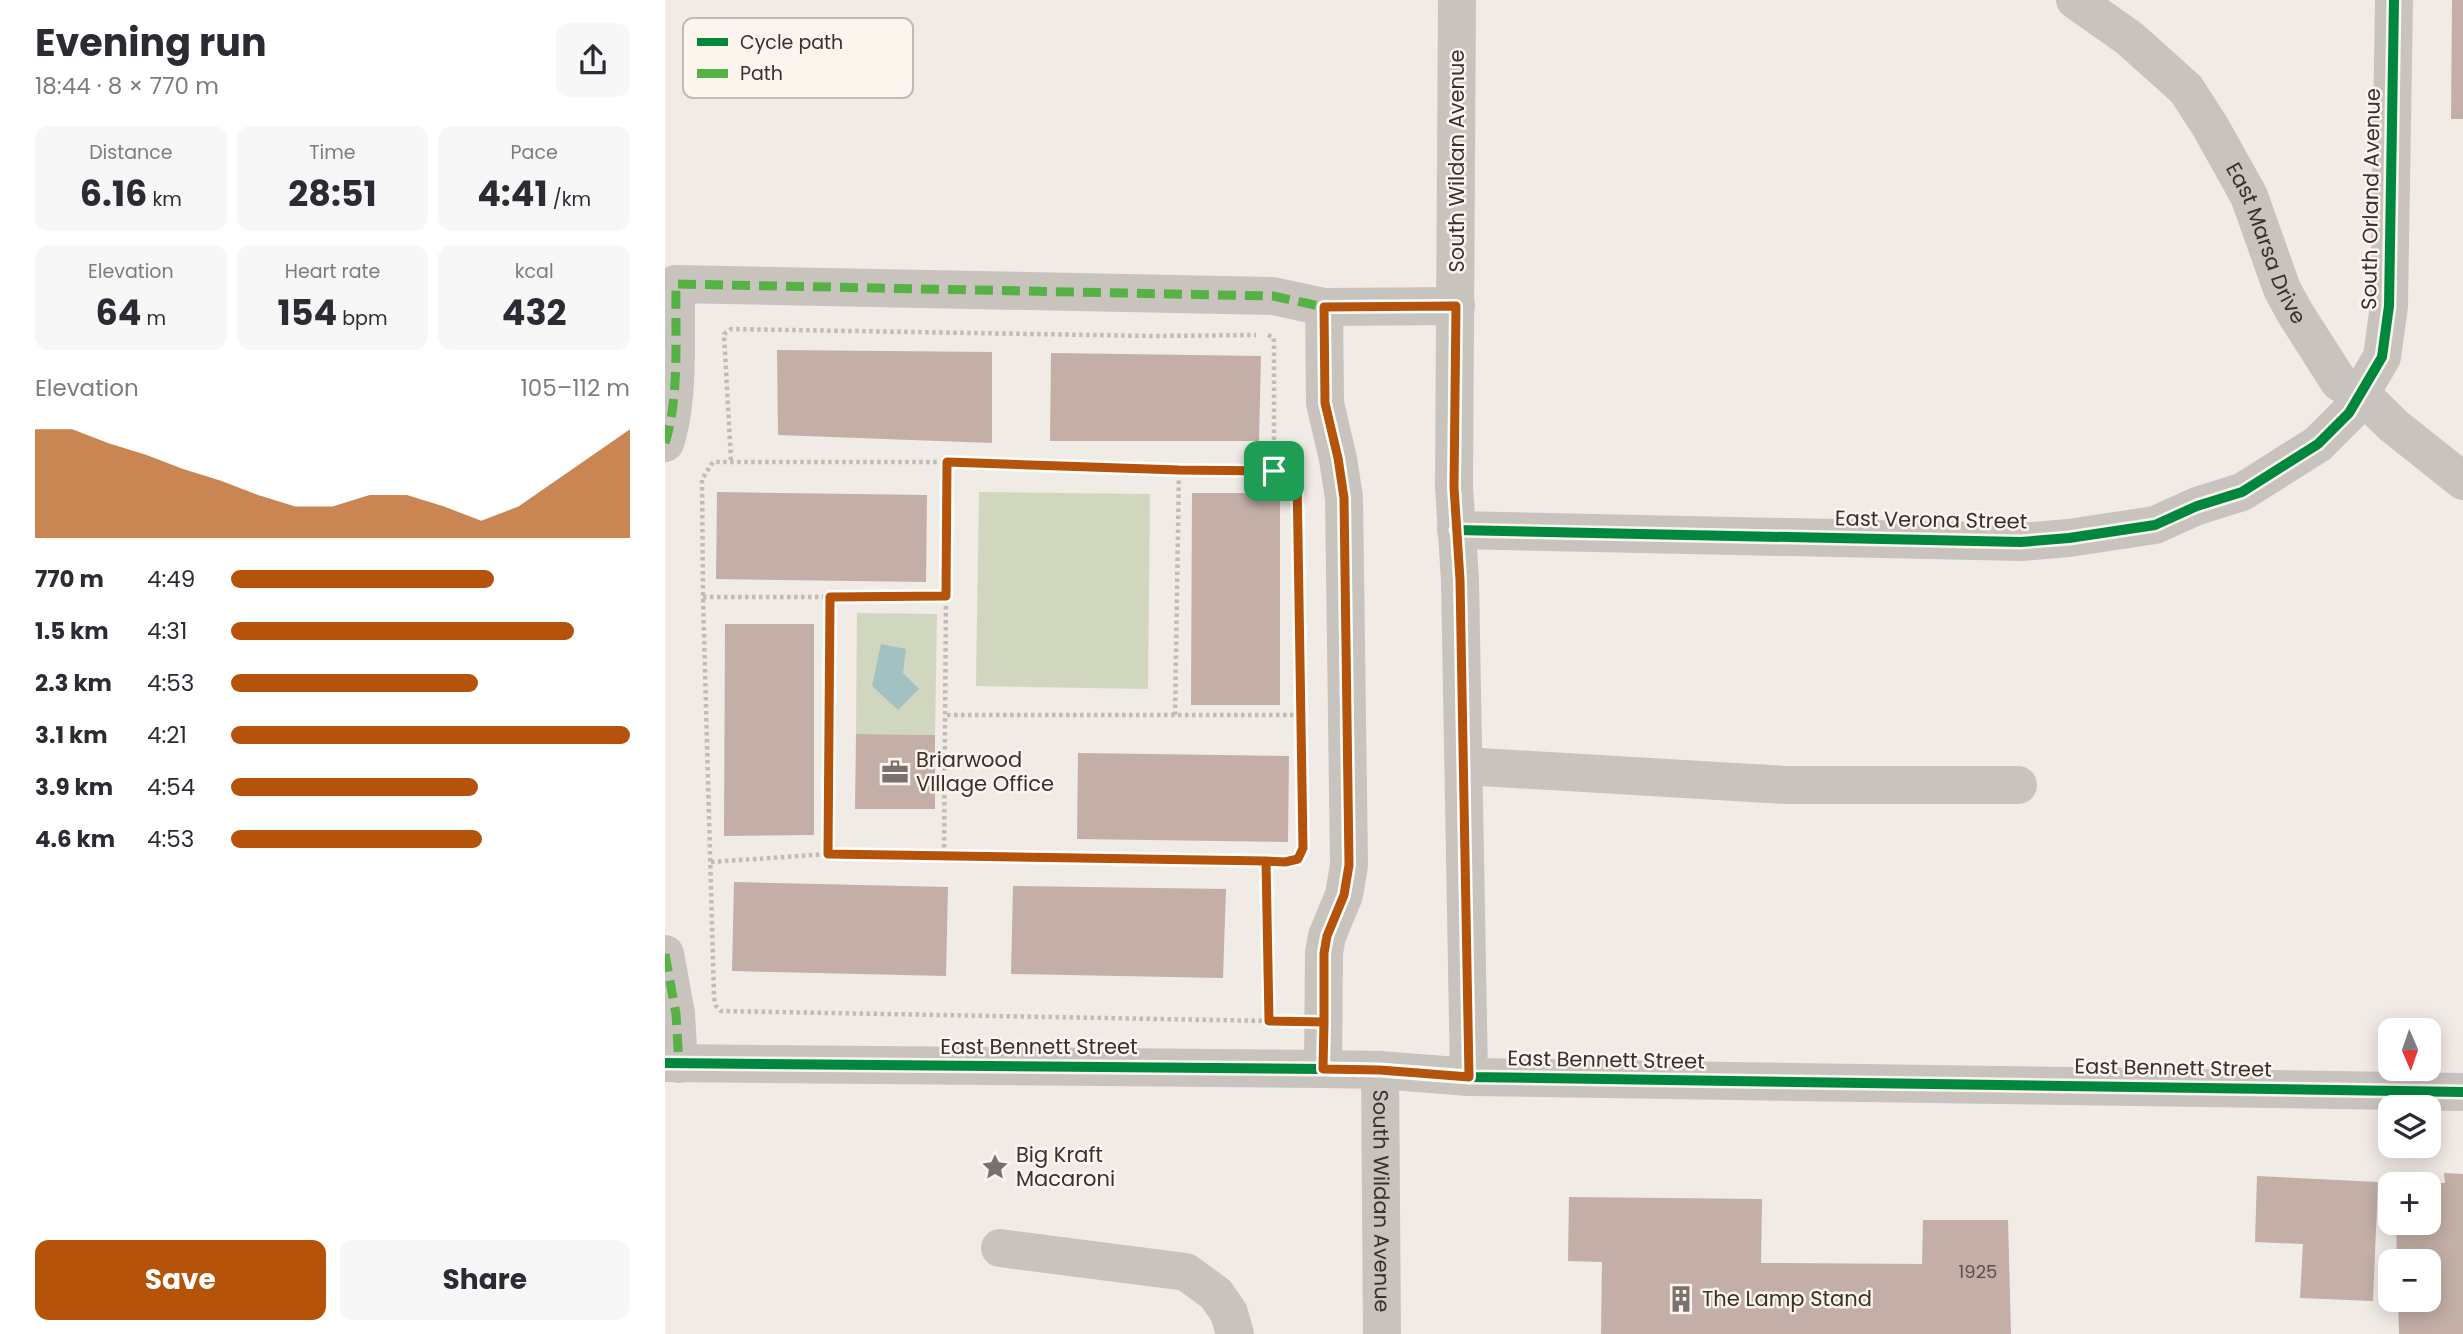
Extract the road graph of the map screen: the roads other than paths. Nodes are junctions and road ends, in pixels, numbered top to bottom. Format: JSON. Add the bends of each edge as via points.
{"nodes":[{"id":1,"x":1457,"y":0,"type":"edge"},
{"id":2,"x":2075,"y":0,"type":"edge"},
{"id":3,"x":2394,"y":0,"type":"edge"},
{"id":4,"x":1456,"y":306,"type":"junction"},
{"id":5,"x":1324,"y":307,"type":"junction"},
{"id":6,"x":2361,"y":394,"type":"junction"},
{"id":7,"x":665,"y":443,"type":"edge"},
{"id":8,"x":2463,"y":481,"type":"edge"},
{"id":9,"x":1456,"y":530,"type":"junction"},
{"id":10,"x":1464,"y":766,"type":"junction"},
{"id":11,"x":2018,"y":785,"type":"dead end"},
{"id":12,"x":665,"y":954,"type":"edge"},
{"id":13,"x":672,"y":1064,"type":"edge"},
{"id":14,"x":1323,"y":1069,"type":"junction"},
{"id":15,"x":1380,"y":1070,"type":"junction"},
{"id":16,"x":1469,"y":1077,"type":"junction"},
{"id":17,"x":2463,"y":1092,"type":"edge"},
{"id":18,"x":1000,"y":1248,"type":"dead end"},
{"id":19,"x":1235,"y":1334,"type":"edge"},
{"id":20,"x":1382,"y":1334,"type":"edge"}],
"edges":[{"from":1,"to":4,"type":"street","name":"South Wildan Avenue"},
{"from":2,"to":6,"type":"street","name":"East Marsa Drive","via":[[2129,38],[2186,89],[2249,196],[2295,313],[2339,382]]},
{"from":3,"to":6,"type":"street","name":"South Orland Avenue","via":[[2389,306],[2382,357]]},
{"from":4,"to":5,"type":"street"},
{"from":4,"to":9,"type":"street","name":"South Wildan Avenue"},
{"from":5,"to":7,"type":"street","via":[[1273,296],[676,284],[674,395]]},
{"from":5,"to":14,"type":"street","via":[[1325,403],[1344,498],[1349,865],[1324,953]]},
{"from":6,"to":8,"type":"street","name":"East Marsa Drive"},
{"from":6,"to":9,"type":"street","name":"East Verona Street","via":[[2318,444],[2242,492],[2155,525],[2069,538],[2021,542]]},
{"from":9,"to":10,"type":"street","name":"South Wildan Avenue"},
{"from":10,"to":11,"type":"street","via":[[1786,785]]},
{"from":10,"to":16,"type":"street","name":"South Wildan Avenue"},
{"from":12,"to":13,"type":"street","via":[[676,1014]]},
{"from":13,"to":14,"type":"street","name":"East Bennett Street"},
{"from":14,"to":15,"type":"street","name":"East Bennett Street"},
{"from":15,"to":16,"type":"street","name":"East Bennett Street"},
{"from":15,"to":20,"type":"street","name":"South Wildan Avenue"},
{"from":16,"to":17,"type":"street","name":"East Bennett Street"},
{"from":18,"to":19,"type":"street","via":[[1186,1272],[1216,1294],[1229,1313]]}]}
